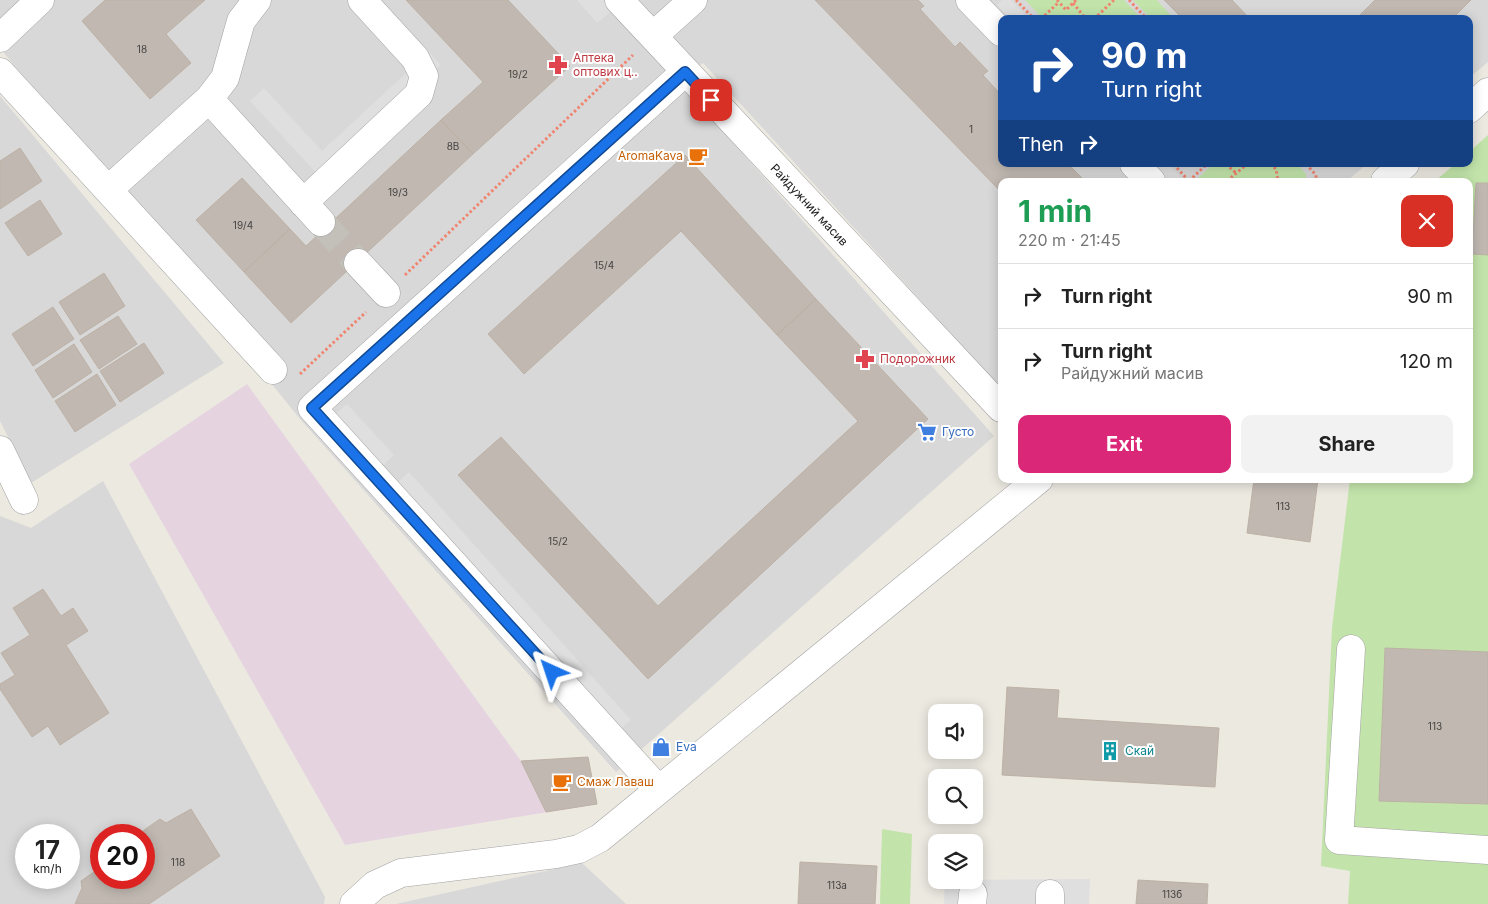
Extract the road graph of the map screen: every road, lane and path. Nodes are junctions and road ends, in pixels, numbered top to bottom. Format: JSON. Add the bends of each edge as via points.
{"nodes":[{"id":1,"x":40,"y":0,"type":"edge"},
{"id":2,"x":257,"y":0,"type":"edge"},
{"id":3,"x":362,"y":0,"type":"edge"},
{"id":4,"x":619,"y":0,"type":"edge"},
{"id":5,"x":693,"y":0,"type":"edge"},
{"id":6,"x":970,"y":0,"type":"edge"},
{"id":7,"x":1016,"y":0,"type":"edge"},
{"id":8,"x":1076,"y":0,"type":"edge"},
{"id":9,"x":1114,"y":0,"type":"edge"},
{"id":10,"x":1129,"y":0,"type":"edge"},
{"id":11,"x":1058,"y":1,"type":"edge"},
{"id":12,"x":1073,"y":3,"type":"junction"},
{"id":13,"x":1030,"y":15,"type":"edge"},
{"id":14,"x":1045,"y":15,"type":"edge"},
{"id":15,"x":1083,"y":15,"type":"edge"},
{"id":16,"x":1098,"y":15,"type":"edge"},
{"id":17,"x":1143,"y":15,"type":"edge"},
{"id":18,"x":998,"y":29,"type":"edge"},
{"id":19,"x":652,"y":36,"type":"junction"},
{"id":20,"x":0,"y":38,"type":"edge"},
{"id":21,"x":0,"y":72,"type":"edge"},
{"id":22,"x":685,"y":72,"type":"junction"},
{"id":23,"x":1488,"y":92,"type":"edge"},
{"id":24,"x":209,"y":100,"type":"junction"},
{"id":25,"x":1473,"y":105,"type":"edge"},
{"id":26,"x":1137,"y":167,"type":"edge"},
{"id":27,"x":1176,"y":167,"type":"edge"},
{"id":28,"x":1204,"y":167,"type":"edge"},
{"id":29,"x":1229,"y":167,"type":"edge"},
{"id":30,"x":1243,"y":167,"type":"edge"},
{"id":31,"x":1309,"y":167,"type":"edge"},
{"id":32,"x":1402,"y":167,"type":"edge"},
{"id":33,"x":1236,"y":173,"type":"junction"},
{"id":34,"x":1148,"y":178,"type":"edge"},
{"id":35,"x":1186,"y":178,"type":"edge"},
{"id":36,"x":1192,"y":178,"type":"edge"},
{"id":37,"x":1230,"y":178,"type":"edge"},
{"id":38,"x":1316,"y":178,"type":"edge"},
{"id":39,"x":1389,"y":178,"type":"edge"},
{"id":40,"x":108,"y":190,"type":"junction"},
{"id":41,"x":358,"y":263,"type":"tunnel mouth"},
{"id":42,"x":386,"y":292,"type":"junction"},
{"id":43,"x":284,"y":374,"type":"joint"},
{"id":44,"x":998,"y":405,"type":"edge"},
{"id":45,"x":0,"y":450,"type":"edge"},
{"id":46,"x":1033,"y":483,"type":"edge"},
{"id":47,"x":24,"y":500,"type":"dead end"},
{"id":48,"x":1352,"y":649,"type":"dead end"},
{"id":49,"x":658,"y":790,"type":"junction"},
{"id":50,"x":1488,"y":850,"type":"edge"},
{"id":51,"x":354,"y":904,"type":"edge"}],
"edges":[{"from":1,"to":20,"type":"street"},
{"from":2,"to":24,"type":"street","via":[[242,20],[225,78]]},
{"from":3,"to":24,"type":"street","via":[[415,58],[424,76],[419,94],[312,213]]},
{"from":4,"to":19,"type":"street","name":"Райдужний масив"},
{"from":5,"to":19,"type":"street"},
{"from":6,"to":18,"type":"street"},
{"from":7,"to":13,"type":"path"},
{"from":8,"to":12,"type":"path"},
{"from":9,"to":16,"type":"path"},
{"from":10,"to":17,"type":"path"},
{"from":11,"to":12,"type":"path","via":[[1066,10]]},
{"from":11,"to":14,"type":"path"},
{"from":12,"to":15,"type":"path"},
{"from":19,"to":22,"type":"street","name":"Райдужний масив"},
{"from":19,"to":42,"type":"path"},
{"from":21,"to":40,"type":"street"},
{"from":22,"to":44,"type":"street","name":"Райдужний масив"},
{"from":22,"to":49,"type":"street","via":[[312,408]]},
{"from":23,"to":25,"type":"street"},
{"from":24,"to":40,"type":"street"},
{"from":26,"to":34,"type":"street"},
{"from":27,"to":35,"type":"path"},
{"from":28,"to":36,"type":"path"},
{"from":29,"to":33,"type":"path"},
{"from":30,"to":33,"type":"path"},
{"from":31,"to":38,"type":"path"},
{"from":32,"to":39,"type":"street"},
{"from":33,"to":37,"type":"path"},
{"from":40,"to":43,"type":"street"},
{"from":41,"to":42,"type":"street"},
{"from":42,"to":43,"type":"path"},
{"from":45,"to":47,"type":"street"},
{"from":46,"to":49,"type":"street"},
{"from":48,"to":50,"type":"street","via":[[1339,840]]},
{"from":49,"to":51,"type":"street","via":[[600,838],[579,849],[401,873],[375,885]]}]}
